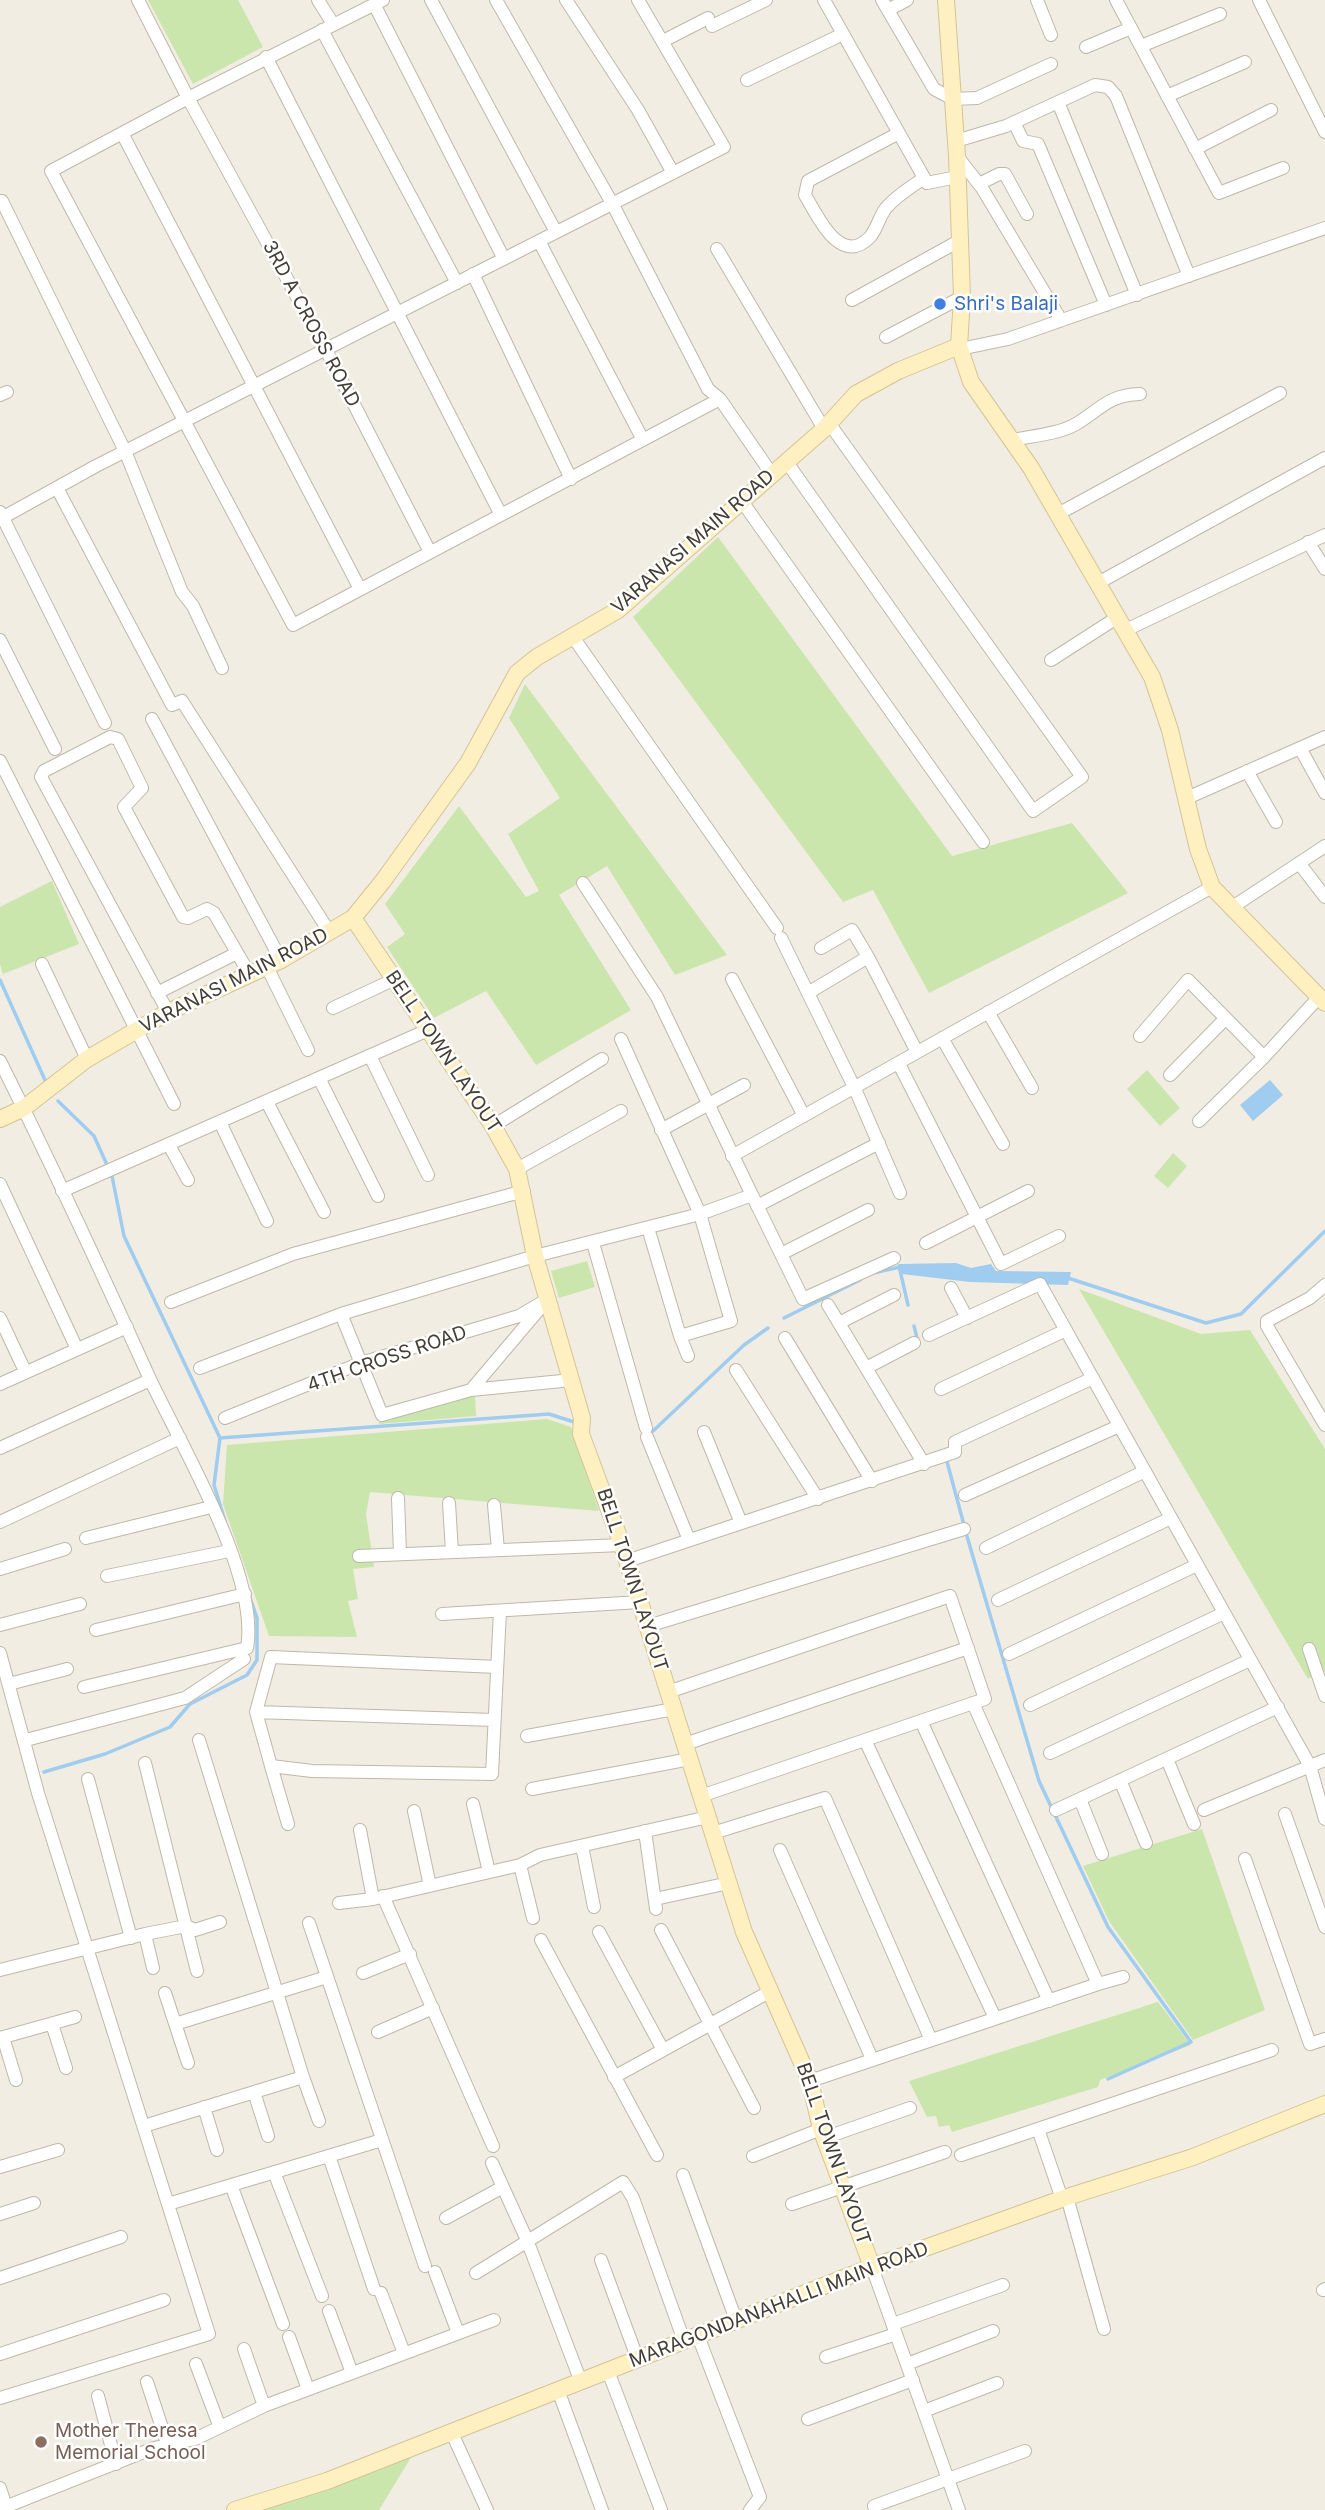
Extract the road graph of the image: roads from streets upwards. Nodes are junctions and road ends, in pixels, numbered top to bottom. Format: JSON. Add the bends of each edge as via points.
{"nodes":[{"id":1,"x":138,"y":0,"type":"edge"},
{"id":2,"x":318,"y":0,"type":"edge"},
{"id":3,"x":431,"y":0,"type":"edge"},
{"id":4,"x":496,"y":0,"type":"edge"},
{"id":5,"x":566,"y":0,"type":"edge"},
{"id":6,"x":638,"y":0,"type":"edge"},
{"id":7,"x":766,"y":0,"type":"edge"},
{"id":8,"x":824,"y":0,"type":"edge"},
{"id":9,"x":906,"y":0,"type":"edge"},
{"id":10,"x":946,"y":0,"type":"edge"},
{"id":11,"x":1037,"y":0,"type":"edge"},
{"id":12,"x":1116,"y":0,"type":"edge"},
{"id":13,"x":1259,"y":0,"type":"edge"},
{"id":14,"x":379,"y":2,"type":"edge"},
{"id":15,"x":885,"y":5,"type":"edge"},
{"id":16,"x":1220,"y":14,"type":"dead end"},
{"id":17,"x":327,"y":27,"type":"junction"},
{"id":18,"x":1131,"y":28,"type":"junction"},
{"id":19,"x":843,"y":34,"type":"junction"},
{"id":20,"x":1051,"y":35,"type":"dead end"},
{"id":21,"x":663,"y":41,"type":"junction"},
{"id":22,"x":1141,"y":46,"type":"junction"},
{"id":23,"x":1086,"y":47,"type":"dead end"},
{"id":24,"x":266,"y":57,"type":"junction"},
{"id":25,"x":1245,"y":62,"type":"dead end"},
{"id":26,"x":1051,"y":64,"type":"dead end"},
{"id":27,"x":747,"y":80,"type":"dead end"},
{"id":28,"x":1167,"y":96,"type":"junction"},
{"id":29,"x":188,"y":98,"type":"junction"},
{"id":30,"x":953,"y":99,"type":"junction"},
{"id":31,"x":1058,"y":102,"type":"junction"},
{"id":32,"x":1271,"y":110,"type":"dead end"},
{"id":33,"x":1014,"y":122,"type":"junction"},
{"id":34,"x":1325,"y":132,"type":"edge"},
{"id":35,"x":122,"y":133,"type":"junction"},
{"id":36,"x":899,"y":133,"type":"junction"},
{"id":37,"x":956,"y":148,"type":"junction"},
{"id":38,"x":1195,"y":149,"type":"junction"},
{"id":39,"x":1283,"y":168,"type":"dead end"},
{"id":40,"x":673,"y":173,"type":"junction"},
{"id":41,"x":957,"y":177,"type":"junction"},
{"id":42,"x":924,"y":178,"type":"junction"},
{"id":43,"x":979,"y":184,"type":"junction"},
{"id":44,"x":2,"y":201,"type":"dead end"},
{"id":45,"x":612,"y":203,"type":"junction"},
{"id":46,"x":1027,"y":214,"type":"dead end"},
{"id":47,"x":1325,"y":228,"type":"edge"},
{"id":48,"x":556,"y":232,"type":"junction"},
{"id":49,"x":959,"y":240,"type":"junction"},
{"id":50,"x":540,"y":241,"type":"junction"},
{"id":51,"x":717,"y":249,"type":"dead end"},
{"id":52,"x":504,"y":259,"type":"junction"},
{"id":53,"x":474,"y":274,"type":"junction"},
{"id":54,"x":1189,"y":276,"type":"junction"},
{"id":55,"x":457,"y":283,"type":"junction"},
{"id":56,"x":1136,"y":295,"type":"junction"},
{"id":57,"x":962,"y":297,"type":"junction"},
{"id":58,"x":852,"y":300,"type":"dead end"},
{"id":59,"x":1105,"y":305,"type":"junction"},
{"id":60,"x":397,"y":314,"type":"junction"},
{"id":61,"x":1061,"y":320,"type":"junction"},
{"id":62,"x":886,"y":337,"type":"dead end"},
{"id":63,"x":960,"y":347,"type":"junction"},
{"id":64,"x":326,"y":350,"type":"junction"},
{"id":65,"x":255,"y":386,"type":"junction"},
{"id":66,"x":1280,"y":393,"type":"dead end"},
{"id":67,"x":1140,"y":394,"type":"dead end"},
{"id":68,"x":720,"y":399,"type":"junction"},
{"id":69,"x":186,"y":422,"type":"junction"},
{"id":70,"x":827,"y":426,"type":"junction"},
{"id":71,"x":643,"y":440,"type":"junction"},
{"id":72,"x":1012,"y":440,"type":"junction"},
{"id":73,"x":125,"y":451,"type":"junction"},
{"id":74,"x":1325,"y":458,"type":"edge"},
{"id":75,"x":786,"y":461,"type":"junction"},
{"id":76,"x":771,"y":473,"type":"junction"},
{"id":77,"x":571,"y":479,"type":"junction"},
{"id":78,"x":57,"y":488,"type":"junction"},
{"id":79,"x":741,"y":500,"type":"junction"},
{"id":80,"x":1058,"y":514,"type":"junction"},
{"id":81,"x":1,"y":516,"type":"edge"},
{"id":82,"x":501,"y":516,"type":"junction"},
{"id":83,"x":1325,"y":535,"type":"edge"},
{"id":84,"x":1308,"y":542,"type":"junction"},
{"id":85,"x":430,"y":552,"type":"junction"},
{"id":86,"x":1325,"y":569,"type":"edge"},
{"id":87,"x":1098,"y":583,"type":"junction"},
{"id":88,"x":360,"y":589,"type":"junction"},
{"id":89,"x":1122,"y":624,"type":"junction"},
{"id":90,"x":573,"y":637,"type":"junction"},
{"id":91,"x":0,"y":640,"type":"edge"},
{"id":92,"x":1051,"y":660,"type":"dead end"},
{"id":93,"x":222,"y":668,"type":"dead end"},
{"id":94,"x":152,"y":719,"type":"dead end"},
{"id":95,"x":105,"y":723,"type":"dead end"},
{"id":96,"x":1325,"y":737,"type":"edge"},
{"id":97,"x":1300,"y":748,"type":"junction"},
{"id":98,"x":55,"y":749,"type":"dead end"},
{"id":99,"x":0,"y":761,"type":"edge"},
{"id":100,"x":1247,"y":771,"type":"junction"},
{"id":101,"x":1325,"y":793,"type":"edge"},
{"id":102,"x":1187,"y":798,"type":"junction"},
{"id":103,"x":1276,"y":822,"type":"dead end"},
{"id":104,"x":983,"y":842,"type":"dead end"},
{"id":105,"x":1325,"y":846,"type":"edge"},
{"id":106,"x":1299,"y":863,"type":"junction"},
{"id":107,"x":583,"y":883,"type":"dead end"},
{"id":108,"x":1212,"y":887,"type":"junction"},
{"id":109,"x":1325,"y":897,"type":"edge"},
{"id":110,"x":1231,"y":908,"type":"junction"},
{"id":111,"x":352,"y":918,"type":"junction"},
{"id":112,"x":330,"y":933,"type":"junction"},
{"id":113,"x":821,"y":948,"type":"dead end"},
{"id":114,"x":237,"y":953,"type":"junction"},
{"id":115,"x":868,"y":957,"type":"junction"},
{"id":116,"x":274,"y":963,"type":"junction"},
{"id":117,"x":42,"y":964,"type":"dead end"},
{"id":118,"x":250,"y":975,"type":"junction"},
{"id":119,"x":395,"y":979,"type":"junction"},
{"id":120,"x":733,"y":979,"type":"dead end"},
{"id":121,"x":157,"y":993,"type":"junction"},
{"id":122,"x":808,"y":993,"type":"junction"},
{"id":123,"x":1322,"y":1000,"type":"edge"},
{"id":124,"x":333,"y":1008,"type":"dead end"},
{"id":125,"x":168,"y":1012,"type":"junction"},
{"id":126,"x":988,"y":1012,"type":"junction"},
{"id":127,"x":1225,"y":1019,"type":"junction"},
{"id":128,"x":428,"y":1030,"type":"junction"},
{"id":129,"x":135,"y":1031,"type":"junction"},
{"id":130,"x":1140,"y":1036,"type":"dead end"},
{"id":131,"x":942,"y":1038,"type":"junction"},
{"id":132,"x":621,"y":1039,"type":"dead end"},
{"id":133,"x":308,"y":1050,"type":"dead end"},
{"id":134,"x":917,"y":1052,"type":"junction"},
{"id":135,"x":370,"y":1056,"type":"junction"},
{"id":136,"x":1264,"y":1057,"type":"junction"},
{"id":137,"x":87,"y":1059,"type":"junction"},
{"id":138,"x":602,"y":1059,"type":"dead end"},
{"id":139,"x":0,"y":1061,"type":"edge"},
{"id":140,"x":899,"y":1064,"type":"junction"},
{"id":141,"x":1170,"y":1075,"type":"dead end"},
{"id":142,"x":320,"y":1078,"type":"junction"},
{"id":143,"x":744,"y":1085,"type":"dead end"},
{"id":144,"x":1032,"y":1088,"type":"dead end"},
{"id":145,"x":855,"y":1089,"type":"junction"},
{"id":146,"x":267,"y":1102,"type":"junction"},
{"id":147,"x":174,"y":1104,"type":"dead end"},
{"id":148,"x":706,"y":1105,"type":"junction"},
{"id":149,"x":24,"y":1108,"type":"junction"},
{"id":150,"x":621,"y":1111,"type":"dead end"},
{"id":151,"x":804,"y":1116,"type":"junction"},
{"id":152,"x":0,"y":1119,"type":"edge"},
{"id":153,"x":1199,"y":1121,"type":"dead end"},
{"id":154,"x":220,"y":1122,"type":"junction"},
{"id":155,"x":493,"y":1126,"type":"junction"},
{"id":156,"x":661,"y":1130,"type":"junction"},
{"id":157,"x":879,"y":1143,"type":"junction"},
{"id":158,"x":1003,"y":1144,"type":"dead end"},
{"id":159,"x":169,"y":1145,"type":"junction"},
{"id":160,"x":733,"y":1156,"type":"junction"},
{"id":161,"x":517,"y":1169,"type":"junction"},
{"id":162,"x":428,"y":1175,"type":"dead end"},
{"id":163,"x":188,"y":1180,"type":"dead end"},
{"id":164,"x":0,"y":1184,"type":"edge"},
{"id":165,"x":62,"y":1191,"type":"junction"},
{"id":166,"x":524,"y":1191,"type":"junction"},
{"id":167,"x":1028,"y":1191,"type":"dead end"},
{"id":168,"x":900,"y":1193,"type":"dead end"},
{"id":169,"x":378,"y":1196,"type":"dead end"},
{"id":170,"x":755,"y":1200,"type":"junction"},
{"id":171,"x":868,"y":1210,"type":"dead end"},
{"id":172,"x":324,"y":1212,"type":"dead end"},
{"id":173,"x":700,"y":1214,"type":"junction"},
{"id":174,"x":977,"y":1218,"type":"junction"},
{"id":175,"x":267,"y":1221,"type":"dead end"},
{"id":176,"x":648,"y":1228,"type":"junction"},
{"id":177,"x":1059,"y":1236,"type":"dead end"},
{"id":178,"x":926,"y":1242,"type":"dead end"},
{"id":179,"x":593,"y":1243,"type":"junction"},
{"id":180,"x":780,"y":1254,"type":"junction"},
{"id":181,"x":535,"y":1256,"type":"junction"},
{"id":182,"x":894,"y":1258,"type":"dead end"},
{"id":183,"x":1325,"y":1285,"type":"edge"},
{"id":184,"x":951,"y":1288,"type":"dead end"},
{"id":185,"x":894,"y":1296,"type":"dead end"},
{"id":186,"x":548,"y":1299,"type":"junction"},
{"id":187,"x":171,"y":1302,"type":"dead end"},
{"id":188,"x":828,"y":1305,"type":"dead end"},
{"id":189,"x":341,"y":1314,"type":"junction"},
{"id":190,"x":0,"y":1318,"type":"edge"},
{"id":191,"x":967,"y":1318,"type":"junction"},
{"id":192,"x":839,"y":1324,"type":"junction"},
{"id":193,"x":127,"y":1327,"type":"junction"},
{"id":194,"x":1066,"y":1330,"type":"junction"},
{"id":195,"x":929,"y":1335,"type":"dead end"},
{"id":196,"x":680,"y":1336,"type":"junction"},
{"id":197,"x":785,"y":1338,"type":"dead end"},
{"id":198,"x":914,"y":1343,"type":"dead end"},
{"id":199,"x":77,"y":1349,"type":"junction"},
{"id":200,"x":688,"y":1356,"type":"dead end"},
{"id":201,"x":360,"y":1363,"type":"junction"},
{"id":202,"x":200,"y":1367,"type":"dead end"},
{"id":203,"x":866,"y":1368,"type":"junction"},
{"id":204,"x":736,"y":1370,"type":"dead end"},
{"id":205,"x":25,"y":1371,"type":"junction"},
{"id":206,"x":1093,"y":1378,"type":"junction"},
{"id":207,"x":150,"y":1380,"type":"junction"},
{"id":208,"x":572,"y":1380,"type":"junction"},
{"id":209,"x":0,"y":1384,"type":"edge"},
{"id":210,"x":941,"y":1389,"type":"dead end"},
{"id":211,"x":471,"y":1390,"type":"junction"},
{"id":212,"x":225,"y":1418,"type":"dead end"},
{"id":213,"x":1325,"y":1425,"type":"edge"},
{"id":214,"x":1119,"y":1426,"type":"junction"},
{"id":215,"x":704,"y":1432,"type":"dead end"},
{"id":216,"x":180,"y":1438,"type":"junction"},
{"id":217,"x":0,"y":1448,"type":"edge"},
{"id":218,"x":923,"y":1464,"type":"junction"},
{"id":219,"x":1144,"y":1471,"type":"junction"},
{"id":220,"x":872,"y":1481,"type":"junction"},
{"id":221,"x":965,"y":1495,"type":"dead end"},
{"id":222,"x":398,"y":1498,"type":"dead end"},
{"id":223,"x":818,"y":1499,"type":"junction"},
{"id":224,"x":449,"y":1503,"type":"dead end"},
{"id":225,"x":494,"y":1505,"type":"dead end"},
{"id":226,"x":211,"y":1507,"type":"junction"},
{"id":227,"x":1171,"y":1518,"type":"junction"},
{"id":228,"x":0,"y":1522,"type":"edge"},
{"id":229,"x":741,"y":1523,"type":"junction"},
{"id":230,"x":964,"y":1528,"type":"dead end"},
{"id":231,"x":86,"y":1538,"type":"dead end"},
{"id":232,"x":689,"y":1540,"type":"junction"},
{"id":233,"x":622,"y":1545,"type":"junction"},
{"id":234,"x":986,"y":1548,"type":"dead end"},
{"id":235,"x":65,"y":1549,"type":"dead end"},
{"id":236,"x":498,"y":1550,"type":"junction"},
{"id":237,"x":229,"y":1551,"type":"junction"},
{"id":238,"x":452,"y":1552,"type":"junction"},
{"id":239,"x":400,"y":1554,"type":"junction"},
{"id":240,"x":359,"y":1556,"type":"dead end"},
{"id":241,"x":627,"y":1561,"type":"junction"},
{"id":242,"x":1197,"y":1565,"type":"junction"},
{"id":243,"x":0,"y":1569,"type":"edge"},
{"id":244,"x":107,"y":1576,"type":"dead end"},
{"id":245,"x":245,"y":1594,"type":"junction"},
{"id":246,"x":998,"y":1600,"type":"dead end"},
{"id":247,"x":640,"y":1602,"type":"junction"},
{"id":248,"x":80,"y":1604,"type":"dead end"},
{"id":249,"x":500,"y":1611,"type":"junction"},
{"id":250,"x":1224,"y":1613,"type":"junction"},
{"id":251,"x":442,"y":1614,"type":"dead end"},
{"id":252,"x":0,"y":1625,"type":"edge"},
{"id":253,"x":648,"y":1626,"type":"junction"},
{"id":254,"x":96,"y":1630,"type":"dead end"},
{"id":255,"x":968,"y":1648,"type":"junction"},
{"id":256,"x":1310,"y":1649,"type":"dead end"},
{"id":257,"x":0,"y":1653,"type":"edge"},
{"id":258,"x":1009,"y":1654,"type":"dead end"},
{"id":259,"x":244,"y":1659,"type":"dead end"},
{"id":260,"x":1250,"y":1660,"type":"junction"},
{"id":261,"x":497,"y":1667,"type":"junction"},
{"id":262,"x":68,"y":1669,"type":"dead end"},
{"id":263,"x":9,"y":1684,"type":"junction"},
{"id":264,"x":84,"y":1687,"type":"dead end"},
{"id":265,"x":668,"y":1692,"type":"junction"},
{"id":266,"x":1325,"y":1696,"type":"edge"},
{"id":267,"x":973,"y":1703,"type":"junction"},
{"id":268,"x":1030,"y":1704,"type":"dead end"},
{"id":269,"x":1278,"y":1707,"type":"junction"},
{"id":270,"x":674,"y":1709,"type":"junction"},
{"id":271,"x":256,"y":1712,"type":"junction"},
{"id":272,"x":494,"y":1720,"type":"junction"},
{"id":273,"x":921,"y":1721,"type":"junction"},
{"id":274,"x":527,"y":1735,"type":"dead end"},
{"id":275,"x":199,"y":1740,"type":"dead end"},
{"id":276,"x":865,"y":1740,"type":"junction"},
{"id":277,"x":26,"y":1741,"type":"junction"},
{"id":278,"x":687,"y":1752,"type":"junction"},
{"id":279,"x":1050,"y":1753,"type":"dead end"},
{"id":280,"x":1167,"y":1759,"type":"junction"},
{"id":281,"x":1325,"y":1760,"type":"edge"},
{"id":282,"x":145,"y":1763,"type":"dead end"},
{"id":283,"x":271,"y":1766,"type":"junction"},
{"id":284,"x":1310,"y":1766,"type":"junction"},
{"id":285,"x":88,"y":1779,"type":"dead end"},
{"id":286,"x":1120,"y":1780,"type":"junction"},
{"id":287,"x":532,"y":1789,"type":"dead end"},
{"id":288,"x":701,"y":1796,"type":"junction"},
{"id":289,"x":1080,"y":1799,"type":"junction"},
{"id":290,"x":472,"y":1804,"type":"dead end"},
{"id":291,"x":1056,"y":1810,"type":"dead end"},
{"id":292,"x":1204,"y":1810,"type":"dead end"},
{"id":293,"x":414,"y":1811,"type":"dead end"},
{"id":294,"x":1285,"y":1814,"type":"dead end"},
{"id":295,"x":708,"y":1817,"type":"junction"},
{"id":296,"x":1325,"y":1819,"type":"edge"},
{"id":297,"x":288,"y":1824,"type":"dead end"},
{"id":298,"x":1194,"y":1824,"type":"dead end"},
{"id":299,"x":360,"y":1830,"type":"dead end"},
{"id":300,"x":645,"y":1831,"type":"junction"},
{"id":301,"x":713,"y":1833,"type":"junction"},
{"id":302,"x":1146,"y":1843,"type":"dead end"},
{"id":303,"x":582,"y":1846,"type":"junction"},
{"id":304,"x":780,"y":1850,"type":"dead end"},
{"id":305,"x":1102,"y":1854,"type":"dead end"},
{"id":306,"x":1245,"y":1859,"type":"dead end"},
{"id":307,"x":520,"y":1865,"type":"junction"},
{"id":308,"x":489,"y":1872,"type":"junction"},
{"id":309,"x":729,"y":1882,"type":"junction"},
{"id":310,"x":430,"y":1886,"type":"junction"},
{"id":311,"x":378,"y":1898,"type":"junction"},
{"id":312,"x":339,"y":1903,"type":"dead end"},
{"id":313,"x":594,"y":1907,"type":"dead end"},
{"id":314,"x":533,"y":1918,"type":"dead end"},
{"id":315,"x":220,"y":1922,"type":"dead end"},
{"id":316,"x":309,"y":1923,"type":"dead end"},
{"id":317,"x":186,"y":1926,"type":"junction"},
{"id":318,"x":1325,"y":1927,"type":"edge"},
{"id":319,"x":661,"y":1930,"type":"dead end"},
{"id":320,"x":599,"y":1932,"type":"dead end"},
{"id":321,"x":145,"y":1934,"type":"junction"},
{"id":322,"x":131,"y":1938,"type":"junction"},
{"id":323,"x":541,"y":1940,"type":"dead end"},
{"id":324,"x":88,"y":1950,"type":"junction"},
{"id":325,"x":410,"y":1954,"type":"junction"},
{"id":326,"x":153,"y":1968,"type":"dead end"},
{"id":327,"x":0,"y":1970,"type":"edge"},
{"id":328,"x":197,"y":1971,"type":"dead end"},
{"id":329,"x":363,"y":1973,"type":"dead end"},
{"id":330,"x":327,"y":1977,"type":"junction"},
{"id":331,"x":1123,"y":1978,"type":"dead end"},
{"id":332,"x":1098,"y":1984,"type":"junction"},
{"id":333,"x":276,"y":1992,"type":"junction"},
{"id":334,"x":769,"y":1992,"type":"junction"},
{"id":335,"x":165,"y":1993,"type":"dead end"},
{"id":336,"x":1049,"y":2001,"type":"junction"},
{"id":337,"x":433,"y":2008,"type":"junction"},
{"id":338,"x":75,"y":2017,"type":"dead end"},
{"id":339,"x":995,"y":2018,"type":"junction"},
{"id":340,"x":51,"y":2024,"type":"junction"},
{"id":341,"x":175,"y":2024,"type":"junction"},
{"id":342,"x":710,"y":2024,"type":"junction"},
{"id":343,"x":378,"y":2032,"type":"dead end"},
{"id":344,"x":2,"y":2038,"type":"edge"},
{"id":345,"x":931,"y":2039,"type":"junction"},
{"id":346,"x":1325,"y":2039,"type":"edge"},
{"id":347,"x":663,"y":2050,"type":"junction"},
{"id":348,"x":1272,"y":2050,"type":"dead end"},
{"id":349,"x":872,"y":2059,"type":"junction"},
{"id":350,"x":188,"y":2063,"type":"dead end"},
{"id":351,"x":66,"y":2068,"type":"dead end"},
{"id":352,"x":303,"y":2077,"type":"junction"},
{"id":353,"x":614,"y":2077,"type":"junction"},
{"id":354,"x":16,"y":2080,"type":"dead end"},
{"id":355,"x":810,"y":2081,"type":"junction"},
{"id":356,"x":254,"y":2092,"type":"junction"},
{"id":357,"x":1325,"y":2104,"type":"edge"},
{"id":358,"x":204,"y":2108,"type":"junction"},
{"id":359,"x":754,"y":2108,"type":"dead end"},
{"id":360,"x":910,"y":2108,"type":"dead end"},
{"id":361,"x":319,"y":2122,"type":"dead end"},
{"id":362,"x":144,"y":2126,"type":"junction"},
{"id":363,"x":1038,"y":2129,"type":"junction"},
{"id":364,"x":823,"y":2133,"type":"junction"},
{"id":365,"x":268,"y":2136,"type":"dead end"},
{"id":366,"x":382,"y":2140,"type":"junction"},
{"id":367,"x":494,"y":2146,"type":"dead end"},
{"id":368,"x":58,"y":2150,"type":"dead end"},
{"id":369,"x":217,"y":2151,"type":"dead end"},
{"id":370,"x":945,"y":2152,"type":"dead end"},
{"id":371,"x":657,"y":2155,"type":"dead end"},
{"id":372,"x":961,"y":2155,"type":"dead end"},
{"id":373,"x":329,"y":2156,"type":"junction"},
{"id":374,"x":753,"y":2156,"type":"dead end"},
{"id":375,"x":492,"y":2163,"type":"dead end"},
{"id":376,"x":0,"y":2167,"type":"edge"},
{"id":377,"x":274,"y":2172,"type":"junction"},
{"id":378,"x":683,"y":2175,"type":"dead end"},
{"id":379,"x":231,"y":2185,"type":"junction"},
{"id":380,"x":503,"y":2187,"type":"junction"},
{"id":381,"x":841,"y":2187,"type":"junction"},
{"id":382,"x":1065,"y":2198,"type":"junction"},
{"id":383,"x":34,"y":2203,"type":"dead end"},
{"id":384,"x":168,"y":2204,"type":"junction"},
{"id":385,"x":792,"y":2204,"type":"dead end"},
{"id":386,"x":0,"y":2214,"type":"edge"},
{"id":387,"x":446,"y":2218,"type":"dead end"},
{"id":388,"x":121,"y":2237,"type":"dead end"},
{"id":389,"x":527,"y":2240,"type":"junction"},
{"id":390,"x":601,"y":2260,"type":"dead end"},
{"id":391,"x":872,"y":2267,"type":"junction"},
{"id":392,"x":477,"y":2273,"type":"dead end"},
{"id":393,"x":0,"y":2278,"type":"edge"},
{"id":394,"x":1003,"y":2285,"type":"dead end"},
{"id":395,"x":323,"y":2296,"type":"dead end"},
{"id":396,"x":164,"y":2300,"type":"dead end"},
{"id":397,"x":329,"y":2311,"type":"dead end"},
{"id":398,"x":494,"y":2320,"type":"dead end"},
{"id":399,"x":736,"y":2320,"type":"junction"},
{"id":400,"x":283,"y":2324,"type":"dead end"},
{"id":401,"x":895,"y":2329,"type":"junction"},
{"id":402,"x":1104,"y":2329,"type":"dead end"},
{"id":403,"x":993,"y":2331,"type":"dead end"},
{"id":404,"x":458,"y":2333,"type":"junction"},
{"id":405,"x":289,"y":2337,"type":"dead end"},
{"id":406,"x":691,"y":2339,"type":"junction"},
{"id":407,"x":244,"y":2350,"type":"dead end"},
{"id":408,"x":404,"y":2353,"type":"junction"},
{"id":409,"x":0,"y":2354,"type":"edge"},
{"id":410,"x":826,"y":2357,"type":"dead end"},
{"id":411,"x":638,"y":2360,"type":"junction"},
{"id":412,"x":196,"y":2364,"type":"dead end"},
{"id":413,"x":907,"y":2364,"type":"junction"},
{"id":414,"x":608,"y":2371,"type":"junction"},
{"id":415,"x":352,"y":2373,"type":"junction"},
{"id":416,"x":913,"y":2380,"type":"junction"},
{"id":417,"x":147,"y":2382,"type":"dead end"},
{"id":418,"x":581,"y":2382,"type":"junction"},
{"id":419,"x":997,"y":2383,"type":"dead end"},
{"id":420,"x":308,"y":2389,"type":"junction"},
{"id":421,"x":558,"y":2390,"type":"junction"},
{"id":422,"x":98,"y":2396,"type":"dead end"},
{"id":423,"x":0,"y":2398,"type":"edge"},
{"id":424,"x":264,"y":2406,"type":"junction"},
{"id":425,"x":924,"y":2411,"type":"junction"},
{"id":426,"x":808,"y":2419,"type":"dead end"},
{"id":427,"x":219,"y":2425,"type":"junction"},
{"id":428,"x":451,"y":2431,"type":"junction"},
{"id":429,"x":167,"y":2443,"type":"junction"},
{"id":430,"x":1025,"y":2451,"type":"dead end"},
{"id":431,"x":116,"y":2464,"type":"junction"},
{"id":432,"x":948,"y":2479,"type":"junction"},
{"id":433,"x":0,"y":2488,"type":"edge"},
{"id":434,"x":4,"y":2509,"type":"edge"},
{"id":435,"x":238,"y":2510,"type":"edge"},
{"id":436,"x":487,"y":2510,"type":"edge"},
{"id":437,"x":602,"y":2510,"type":"edge"},
{"id":438,"x":662,"y":2510,"type":"edge"},
{"id":439,"x":750,"y":2510,"type":"edge"},
{"id":440,"x":875,"y":2510,"type":"edge"},
{"id":441,"x":960,"y":2510,"type":"edge"}],
"edges":[{"from":1,"to":29,"type":"street","name":"3RD A CROSS ROAD"},
{"from":2,"to":17,"type":"street"},
{"from":3,"to":48,"type":"street"},
{"from":4,"to":45,"type":"street"},
{"from":5,"to":40,"type":"street"},
{"from":6,"to":21,"type":"street"},
{"from":7,"to":21,"type":"street"},
{"from":8,"to":19,"type":"street"},
{"from":9,"to":15,"type":"street"},
{"from":10,"to":30,"type":"street"},
{"from":11,"to":20,"type":"street"},
{"from":12,"to":18,"type":"street"},
{"from":13,"to":34,"type":"street"},
{"from":14,"to":17,"type":"street"},
{"from":14,"to":52,"type":"street"},
{"from":15,"to":30,"type":"street","via":[[934,89]]},
{"from":16,"to":22,"type":"street"},
{"from":17,"to":24,"type":"street"},
{"from":17,"to":55,"type":"street"},
{"from":18,"to":22,"type":"street"},
{"from":18,"to":23,"type":"street"},
{"from":19,"to":27,"type":"street"},
{"from":19,"to":36,"type":"street"},
{"from":21,"to":40,"type":"street","via":[[724,147]]},
{"from":22,"to":28,"type":"street"},
{"from":24,"to":29,"type":"street"},
{"from":24,"to":60,"type":"street"},
{"from":25,"to":28,"type":"street"},
{"from":26,"to":30,"type":"street","via":[[977,98]]},
{"from":28,"to":38,"type":"street"},
{"from":29,"to":35,"type":"street"},
{"from":29,"to":64,"type":"street","name":"3RD A CROSS ROAD"},
{"from":30,"to":37,"type":"street"},
{"from":31,"to":33,"type":"street"},
{"from":31,"to":54,"type":"street","via":[[1095,85],[1112,90]]},
{"from":31,"to":56,"type":"street"},
{"from":32,"to":38,"type":"street"},
{"from":33,"to":37,"type":"street"},
{"from":33,"to":59,"type":"street","via":[[1023,141],[1038,144]]},
{"from":35,"to":65,"type":"street"},
{"from":35,"to":69,"type":"street","via":[[51,171]]},
{"from":36,"to":42,"type":"street"},
{"from":36,"to":42,"type":"street","via":[[808,181],[805,195],[829,236],[836,242],[857,244],[872,234],[893,201]]},
{"from":37,"to":41,"type":"street"},
{"from":37,"to":43,"type":"street"},
{"from":38,"to":39,"type":"street","via":[[1219,194]]},
{"from":40,"to":45,"type":"street"},
{"from":41,"to":42,"type":"street","via":[[930,184]]},
{"from":41,"to":49,"type":"street"},
{"from":43,"to":46,"type":"street","via":[[1005,174]]},
{"from":43,"to":61,"type":"street"},
{"from":44,"to":73,"type":"street"},
{"from":45,"to":48,"type":"street"},
{"from":45,"to":68,"type":"street","via":[[708,389]]},
{"from":47,"to":54,"type":"street"},
{"from":48,"to":50,"type":"street"},
{"from":49,"to":57,"type":"street"},
{"from":49,"to":58,"type":"street"},
{"from":50,"to":52,"type":"street"},
{"from":50,"to":71,"type":"street"},
{"from":51,"to":70,"type":"street"},
{"from":52,"to":53,"type":"street"},
{"from":53,"to":55,"type":"street"},
{"from":53,"to":77,"type":"street"},
{"from":54,"to":56,"type":"street"},
{"from":55,"to":60,"type":"street"},
{"from":56,"to":59,"type":"street"},
{"from":57,"to":62,"type":"street"},
{"from":57,"to":63,"type":"street"},
{"from":59,"to":61,"type":"street"},
{"from":60,"to":64,"type":"street"},
{"from":60,"to":82,"type":"street"},
{"from":61,"to":63,"type":"street","via":[[1007,339]]},
{"from":63,"to":70,"type":"street","name":"VARANASI MAIN ROAD","via":[[898,370],[856,394]]},
{"from":63,"to":72,"type":"street","via":[[971,383]]},
{"from":64,"to":65,"type":"street"},
{"from":64,"to":85,"type":"street","name":"3RD A CROSS ROAD"},
{"from":65,"to":69,"type":"street"},
{"from":65,"to":88,"type":"street"},
{"from":66,"to":80,"type":"street"},
{"from":67,"to":72,"type":"street","via":[[1123,395],[1097,407],[1076,424]]},
{"from":68,"to":71,"type":"street"},
{"from":68,"to":76,"type":"street"},
{"from":69,"to":73,"type":"street"},
{"from":69,"to":88,"type":"street","via":[[293,625]]},
{"from":70,"to":75,"type":"street","name":"VARANASI MAIN ROAD"},
{"from":70,"to":75,"type":"street","via":[[1082,776],[1033,811]]},
{"from":71,"to":77,"type":"street"},
{"from":72,"to":80,"type":"street"},
{"from":73,"to":78,"type":"street"},
{"from":73,"to":93,"type":"street","via":[[182,592]]},
{"from":74,"to":87,"type":"street"},
{"from":75,"to":76,"type":"street","name":"VARANASI MAIN ROAD"},
{"from":76,"to":79,"type":"street","name":"VARANASI MAIN ROAD"},
{"from":77,"to":82,"type":"street"},
{"from":78,"to":81,"type":"street"},
{"from":78,"to":112,"type":"street","via":[[172,705],[182,701]]},
{"from":79,"to":90,"type":"street","name":"VARANASI MAIN ROAD","via":[[618,610]]},
{"from":79,"to":104,"type":"street"},
{"from":80,"to":87,"type":"street"},
{"from":81,"to":95,"type":"street"},
{"from":82,"to":85,"type":"street"},
{"from":83,"to":84,"type":"street"},
{"from":84,"to":86,"type":"street"},
{"from":84,"to":89,"type":"street"},
{"from":85,"to":88,"type":"street"},
{"from":87,"to":89,"type":"street"},
{"from":89,"to":92,"type":"street"},
{"from":89,"to":102,"type":"street","via":[[1152,677]]},
{"from":90,"to":111,"type":"street","name":"VARANASI MAIN ROAD","via":[[517,673],[468,763]]},
{"from":90,"to":122,"type":"street","via":[[779,933]]},
{"from":91,"to":98,"type":"street"},
{"from":94,"to":116,"type":"street"},
{"from":96,"to":97,"type":"street"},
{"from":97,"to":100,"type":"street"},
{"from":97,"to":101,"type":"street"},
{"from":99,"to":129,"type":"street"},
{"from":100,"to":102,"type":"street"},
{"from":100,"to":103,"type":"street"},
{"from":102,"to":108,"type":"street"},
{"from":105,"to":106,"type":"street"},
{"from":106,"to":109,"type":"street"},
{"from":106,"to":110,"type":"street"},
{"from":107,"to":148,"type":"street","via":[[657,997]]},
{"from":108,"to":110,"type":"street"},
{"from":108,"to":126,"type":"street"},
{"from":110,"to":123,"type":"street"},
{"from":111,"to":112,"type":"street","name":"VARANASI MAIN ROAD"},
{"from":111,"to":119,"type":"street","name":"BELL TOWN LAYOUT"},
{"from":112,"to":116,"type":"street","name":"VARANASI MAIN ROAD"},
{"from":113,"to":115,"type":"street","via":[[852,930]]},
{"from":114,"to":118,"type":"street"},
{"from":114,"to":121,"type":"street"},
{"from":114,"to":121,"type":"street","via":[[208,909],[183,917],[124,807],[142,788],[118,739],[110,737],[44,771],[41,777]]},
{"from":115,"to":122,"type":"street"},
{"from":115,"to":134,"type":"street"},
{"from":116,"to":118,"type":"street","name":"VARANASI MAIN ROAD"},
{"from":116,"to":133,"type":"street"},
{"from":117,"to":137,"type":"street"},
{"from":118,"to":125,"type":"street","name":"VARANASI MAIN ROAD"},
{"from":119,"to":124,"type":"street"},
{"from":119,"to":128,"type":"street","name":"BELL TOWN LAYOUT"},
{"from":120,"to":151,"type":"street"},
{"from":121,"to":125,"type":"street"},
{"from":122,"to":145,"type":"street"},
{"from":123,"to":136,"type":"street"},
{"from":125,"to":129,"type":"street","name":"VARANASI MAIN ROAD"},
{"from":126,"to":131,"type":"street"},
{"from":126,"to":144,"type":"street"},
{"from":127,"to":130,"type":"street","via":[[1188,980]]},
{"from":127,"to":136,"type":"street"},
{"from":127,"to":141,"type":"street"},
{"from":128,"to":135,"type":"street"},
{"from":128,"to":155,"type":"street","name":"BELL TOWN LAYOUT"},
{"from":129,"to":137,"type":"street","name":"VARANASI MAIN ROAD"},
{"from":129,"to":147,"type":"street"},
{"from":131,"to":134,"type":"street"},
{"from":131,"to":158,"type":"street"},
{"from":132,"to":156,"type":"street"},
{"from":134,"to":140,"type":"street"},
{"from":135,"to":142,"type":"street"},
{"from":135,"to":162,"type":"street"},
{"from":136,"to":153,"type":"street"},
{"from":137,"to":149,"type":"street","name":"VARANASI MAIN ROAD"},
{"from":138,"to":155,"type":"street"},
{"from":139,"to":149,"type":"street"},
{"from":140,"to":145,"type":"street"},
{"from":140,"to":174,"type":"street"},
{"from":142,"to":146,"type":"street"},
{"from":142,"to":169,"type":"street"},
{"from":143,"to":148,"type":"street"},
{"from":145,"to":151,"type":"street"},
{"from":145,"to":157,"type":"street"},
{"from":146,"to":154,"type":"street"},
{"from":146,"to":172,"type":"street"},
{"from":148,"to":156,"type":"street"},
{"from":148,"to":160,"type":"street"},
{"from":149,"to":152,"type":"street","name":"VARANASI MAIN ROAD"},
{"from":149,"to":165,"type":"street"},
{"from":150,"to":161,"type":"street"},
{"from":151,"to":160,"type":"street"},
{"from":154,"to":159,"type":"street"},
{"from":154,"to":175,"type":"street"},
{"from":155,"to":161,"type":"street","name":"BELL TOWN LAYOUT"},
{"from":156,"to":173,"type":"street"},
{"from":157,"to":168,"type":"street"},
{"from":157,"to":170,"type":"street"},
{"from":159,"to":163,"type":"street"},
{"from":159,"to":165,"type":"street"},
{"from":160,"to":170,"type":"street"},
{"from":161,"to":166,"type":"street","name":"BELL TOWN LAYOUT"},
{"from":164,"to":199,"type":"street"},
{"from":165,"to":193,"type":"street"},
{"from":166,"to":181,"type":"street","name":"BELL TOWN LAYOUT"},
{"from":166,"to":187,"type":"street","via":[[293,1254]]},
{"from":167,"to":174,"type":"street"},
{"from":170,"to":173,"type":"street"},
{"from":170,"to":180,"type":"street"},
{"from":171,"to":180,"type":"street"},
{"from":173,"to":176,"type":"street"},
{"from":173,"to":196,"type":"street","via":[[731,1321]]},
{"from":174,"to":177,"type":"street","via":[[1000,1264]]},
{"from":174,"to":178,"type":"street"},
{"from":176,"to":179,"type":"street"},
{"from":176,"to":196,"type":"street"},
{"from":179,"to":181,"type":"street"},
{"from":179,"to":232,"type":"street","via":[[647,1433]]},
{"from":180,"to":182,"type":"street","via":[[803,1299]]},
{"from":181,"to":186,"type":"street","name":"BELL TOWN LAYOUT"},
{"from":181,"to":189,"type":"street"},
{"from":183,"to":213,"type":"street","via":[[1266,1326]]},
{"from":184,"to":191,"type":"street"},
{"from":185,"to":192,"type":"street"},
{"from":186,"to":201,"type":"street","name":"4TH CROSS ROAD","via":[[519,1316]]},
{"from":186,"to":208,"type":"street","name":"BELL TOWN LAYOUT"},
{"from":186,"to":211,"type":"street"},
{"from":188,"to":192,"type":"street"},
{"from":189,"to":201,"type":"street"},
{"from":189,"to":202,"type":"street"},
{"from":190,"to":205,"type":"street"},
{"from":191,"to":194,"type":"street","via":[[1040,1284]]},
{"from":191,"to":195,"type":"street"},
{"from":192,"to":203,"type":"street"},
{"from":193,"to":199,"type":"street"},
{"from":193,"to":207,"type":"street"},
{"from":194,"to":206,"type":"street"},
{"from":194,"to":210,"type":"street"},
{"from":196,"to":200,"type":"street"},
{"from":197,"to":220,"type":"street"},
{"from":198,"to":203,"type":"street"},
{"from":199,"to":205,"type":"street"},
{"from":201,"to":211,"type":"street","via":[[382,1415]]},
{"from":201,"to":212,"type":"street","name":"4TH CROSS ROAD"},
{"from":203,"to":218,"type":"street"},
{"from":204,"to":223,"type":"street"},
{"from":205,"to":209,"type":"street"},
{"from":206,"to":214,"type":"street"},
{"from":206,"to":218,"type":"street","via":[[955,1442],[950,1454]]},
{"from":207,"to":216,"type":"street"},
{"from":207,"to":217,"type":"street"},
{"from":208,"to":211,"type":"street"},
{"from":208,"to":233,"type":"street","name":"BELL TOWN LAYOUT","via":[[582,1426]]},
{"from":214,"to":219,"type":"street"},
{"from":214,"to":221,"type":"street"},
{"from":215,"to":229,"type":"street"},
{"from":216,"to":226,"type":"street"},
{"from":216,"to":228,"type":"street"},
{"from":218,"to":220,"type":"street"},
{"from":219,"to":227,"type":"street"},
{"from":219,"to":234,"type":"street"},
{"from":220,"to":223,"type":"street"},
{"from":222,"to":239,"type":"street"},
{"from":223,"to":229,"type":"street"},
{"from":224,"to":238,"type":"street"},
{"from":225,"to":236,"type":"street"},
{"from":226,"to":231,"type":"street"},
{"from":226,"to":237,"type":"street"},
{"from":227,"to":242,"type":"street"},
{"from":227,"to":246,"type":"street"},
{"from":229,"to":232,"type":"street"},
{"from":230,"to":253,"type":"street"},
{"from":232,"to":241,"type":"street"},
{"from":233,"to":236,"type":"street"},
{"from":233,"to":241,"type":"street","name":"BELL TOWN LAYOUT"},
{"from":235,"to":243,"type":"street"},
{"from":236,"to":238,"type":"street"},
{"from":237,"to":244,"type":"street"},
{"from":237,"to":245,"type":"street"},
{"from":238,"to":239,"type":"street"},
{"from":239,"to":240,"type":"street"},
{"from":241,"to":247,"type":"street","name":"BELL TOWN LAYOUT"},
{"from":242,"to":250,"type":"street"},
{"from":242,"to":258,"type":"street"},
{"from":245,"to":254,"type":"street"},
{"from":245,"to":264,"type":"street","via":[[247,1648]]},
{"from":247,"to":249,"type":"street"},
{"from":247,"to":253,"type":"street","name":"BELL TOWN LAYOUT"},
{"from":248,"to":252,"type":"street"},
{"from":249,"to":251,"type":"street"},
{"from":249,"to":261,"type":"street"},
{"from":250,"to":260,"type":"street"},
{"from":250,"to":268,"type":"street"},
{"from":253,"to":265,"type":"street","name":"BELL TOWN LAYOUT"},
{"from":255,"to":265,"type":"street","via":[[950,1596]]},
{"from":255,"to":267,"type":"street","via":[[985,1699]]},
{"from":255,"to":278,"type":"street"},
{"from":256,"to":266,"type":"street"},
{"from":257,"to":263,"type":"street"},
{"from":259,"to":277,"type":"street","via":[[185,1698]]},
{"from":260,"to":269,"type":"street"},
{"from":260,"to":279,"type":"street"},
{"from":261,"to":271,"type":"street","via":[[271,1657]]},
{"from":261,"to":272,"type":"street"},
{"from":262,"to":263,"type":"street"},
{"from":263,"to":277,"type":"street"},
{"from":265,"to":270,"type":"street","name":"BELL TOWN LAYOUT"},
{"from":267,"to":273,"type":"street"},
{"from":267,"to":332,"type":"street"},
{"from":269,"to":280,"type":"street"},
{"from":269,"to":284,"type":"street"},
{"from":270,"to":274,"type":"street"},
{"from":270,"to":278,"type":"street","name":"BELL TOWN LAYOUT"},
{"from":271,"to":272,"type":"street"},
{"from":271,"to":283,"type":"street"},
{"from":272,"to":283,"type":"street","via":[[492,1774],[312,1771]]},
{"from":273,"to":276,"type":"street"},
{"from":273,"to":336,"type":"street"},
{"from":275,"to":333,"type":"street"},
{"from":276,"to":288,"type":"street"},
{"from":276,"to":339,"type":"street"},
{"from":277,"to":324,"type":"street"},
{"from":278,"to":287,"type":"street"},
{"from":278,"to":288,"type":"street","name":"BELL TOWN LAYOUT"},
{"from":280,"to":286,"type":"street"},
{"from":280,"to":298,"type":"street"},
{"from":281,"to":284,"type":"street"},
{"from":282,"to":317,"type":"street"},
{"from":283,"to":297,"type":"street"},
{"from":284,"to":292,"type":"street"},
{"from":284,"to":296,"type":"street"},
{"from":285,"to":322,"type":"street"},
{"from":286,"to":289,"type":"street"},
{"from":286,"to":302,"type":"street"},
{"from":288,"to":295,"type":"street","name":"BELL TOWN LAYOUT"},
{"from":289,"to":291,"type":"street"},
{"from":289,"to":305,"type":"street"},
{"from":290,"to":308,"type":"street"},
{"from":293,"to":310,"type":"street"},
{"from":294,"to":318,"type":"street"},
{"from":295,"to":300,"type":"street"},
{"from":295,"to":301,"type":"street","name":"BELL TOWN LAYOUT"},
{"from":299,"to":311,"type":"street"},
{"from":300,"to":303,"type":"street"},
{"from":300,"to":309,"type":"street","via":[[656,1904]]},
{"from":301,"to":309,"type":"street","name":"BELL TOWN LAYOUT"},
{"from":301,"to":345,"type":"street","via":[[825,1798]]},
{"from":303,"to":307,"type":"street","via":[[540,1855]]},
{"from":303,"to":313,"type":"street"},
{"from":304,"to":349,"type":"street"},
{"from":306,"to":346,"type":"street","via":[[1310,2044]]},
{"from":307,"to":308,"type":"street"},
{"from":307,"to":314,"type":"street"},
{"from":308,"to":310,"type":"street"},
{"from":309,"to":334,"type":"street","name":"BELL TOWN LAYOUT"},
{"from":310,"to":311,"type":"street"},
{"from":311,"to":312,"type":"street"},
{"from":311,"to":325,"type":"street"},
{"from":315,"to":317,"type":"street","via":[[195,1930]]},
{"from":316,"to":330,"type":"street"},
{"from":317,"to":321,"type":"street"},
{"from":317,"to":328,"type":"street"},
{"from":319,"to":342,"type":"street"},
{"from":320,"to":347,"type":"street"},
{"from":321,"to":322,"type":"street"},
{"from":321,"to":326,"type":"street"},
{"from":322,"to":324,"type":"street"},
{"from":323,"to":353,"type":"street"},
{"from":324,"to":327,"type":"street"},
{"from":324,"to":362,"type":"street"},
{"from":325,"to":329,"type":"street"},
{"from":325,"to":337,"type":"street"},
{"from":330,"to":333,"type":"street"},
{"from":330,"to":366,"type":"street"},
{"from":331,"to":332,"type":"street"},
{"from":332,"to":336,"type":"street"},
{"from":333,"to":341,"type":"street"},
{"from":333,"to":352,"type":"street"},
{"from":334,"to":342,"type":"street"},
{"from":334,"to":355,"type":"street","name":"BELL TOWN LAYOUT"},
{"from":335,"to":341,"type":"street"},
{"from":336,"to":339,"type":"street"},
{"from":337,"to":343,"type":"street"},
{"from":337,"to":367,"type":"street"},
{"from":338,"to":340,"type":"street"},
{"from":339,"to":345,"type":"street"},
{"from":340,"to":344,"type":"street"},
{"from":340,"to":351,"type":"street"},
{"from":341,"to":350,"type":"street"},
{"from":342,"to":347,"type":"street"},
{"from":342,"to":359,"type":"street"},
{"from":344,"to":354,"type":"street"},
{"from":345,"to":349,"type":"street"},
{"from":347,"to":353,"type":"street"},
{"from":348,"to":363,"type":"street"},
{"from":349,"to":355,"type":"street"},
{"from":352,"to":356,"type":"street"},
{"from":352,"to":361,"type":"street"},
{"from":353,"to":371,"type":"street"},
{"from":355,"to":364,"type":"street","name":"BELL TOWN LAYOUT"},
{"from":356,"to":358,"type":"street"},
{"from":356,"to":365,"type":"street"},
{"from":357,"to":382,"type":"street","name":"MARAGONDANAHALLI MAIN ROAD","via":[[1193,2157]]},
{"from":358,"to":362,"type":"street"},
{"from":358,"to":369,"type":"street"},
{"from":360,"to":364,"type":"street"},
{"from":362,"to":384,"type":"street"},
{"from":363,"to":372,"type":"street"},
{"from":363,"to":382,"type":"street"},
{"from":364,"to":374,"type":"street"},
{"from":364,"to":381,"type":"street","name":"BELL TOWN LAYOUT"},
{"from":366,"to":373,"type":"street"},
{"from":366,"to":404,"type":"street"},
{"from":368,"to":376,"type":"street"},
{"from":370,"to":381,"type":"street"},
{"from":373,"to":377,"type":"street"},
{"from":373,"to":408,"type":"street"},
{"from":375,"to":380,"type":"street"},
{"from":377,"to":379,"type":"street"},
{"from":377,"to":395,"type":"street"},
{"from":378,"to":399,"type":"street"},
{"from":379,"to":384,"type":"street"},
{"from":379,"to":400,"type":"street"},
{"from":380,"to":387,"type":"street"},
{"from":380,"to":389,"type":"street"},
{"from":381,"to":385,"type":"street"},
{"from":381,"to":391,"type":"street","name":"BELL TOWN LAYOUT"},
{"from":382,"to":391,"type":"street","name":"MARAGONDANAHALLI MAIN ROAD"},
{"from":382,"to":402,"type":"street"},
{"from":383,"to":386,"type":"street"},
{"from":384,"to":423,"type":"street","via":[[209,2334]]},
{"from":388,"to":393,"type":"street"},
{"from":389,"to":392,"type":"street"},
{"from":389,"to":406,"type":"street","via":[[622,2182]]},
{"from":389,"to":418,"type":"street"},
{"from":390,"to":411,"type":"street"},
{"from":391,"to":399,"type":"street","name":"MARAGONDANAHALLI MAIN ROAD"},
{"from":391,"to":401,"type":"street"},
{"from":394,"to":401,"type":"street"},
{"from":396,"to":409,"type":"street"},
{"from":397,"to":415,"type":"street"},
{"from":398,"to":404,"type":"street"},
{"from":399,"to":406,"type":"street","name":"MARAGONDANAHALLI MAIN ROAD"},
{"from":401,"to":410,"type":"street"},
{"from":401,"to":413,"type":"street"},
{"from":403,"to":413,"type":"street"},
{"from":404,"to":408,"type":"street"},
{"from":405,"to":420,"type":"street"},
{"from":406,"to":411,"type":"street","name":"MARAGONDANAHALLI MAIN ROAD"},
{"from":406,"to":439,"type":"street","via":[[760,2497]]},
{"from":407,"to":424,"type":"street"},
{"from":408,"to":415,"type":"street"},
{"from":411,"to":414,"type":"street","name":"MARAGONDANAHALLI MAIN ROAD"},
{"from":412,"to":427,"type":"street"},
{"from":413,"to":416,"type":"street"},
{"from":414,"to":418,"type":"street","name":"MARAGONDANAHALLI MAIN ROAD"},
{"from":414,"to":438,"type":"street"},
{"from":415,"to":420,"type":"street"},
{"from":416,"to":425,"type":"street"},
{"from":416,"to":426,"type":"street"},
{"from":417,"to":429,"type":"street"},
{"from":418,"to":421,"type":"street","name":"MARAGONDANAHALLI MAIN ROAD"},
{"from":419,"to":425,"type":"street"},
{"from":420,"to":424,"type":"street"},
{"from":421,"to":428,"type":"street","name":"MARAGONDANAHALLI MAIN ROAD"},
{"from":421,"to":437,"type":"street"},
{"from":422,"to":431,"type":"street"},
{"from":424,"to":427,"type":"street"},
{"from":425,"to":432,"type":"street"},
{"from":427,"to":429,"type":"street","via":[[195,2439]]},
{"from":428,"to":435,"type":"street","name":"MARAGONDANAHALLI MAIN ROAD","via":[[327,2482]]},
{"from":428,"to":436,"type":"street"},
{"from":429,"to":431,"type":"street"},
{"from":430,"to":432,"type":"street"},
{"from":431,"to":434,"type":"street"},
{"from":432,"to":440,"type":"street"},
{"from":432,"to":441,"type":"street"},
{"from":433,"to":434,"type":"street"}]}
